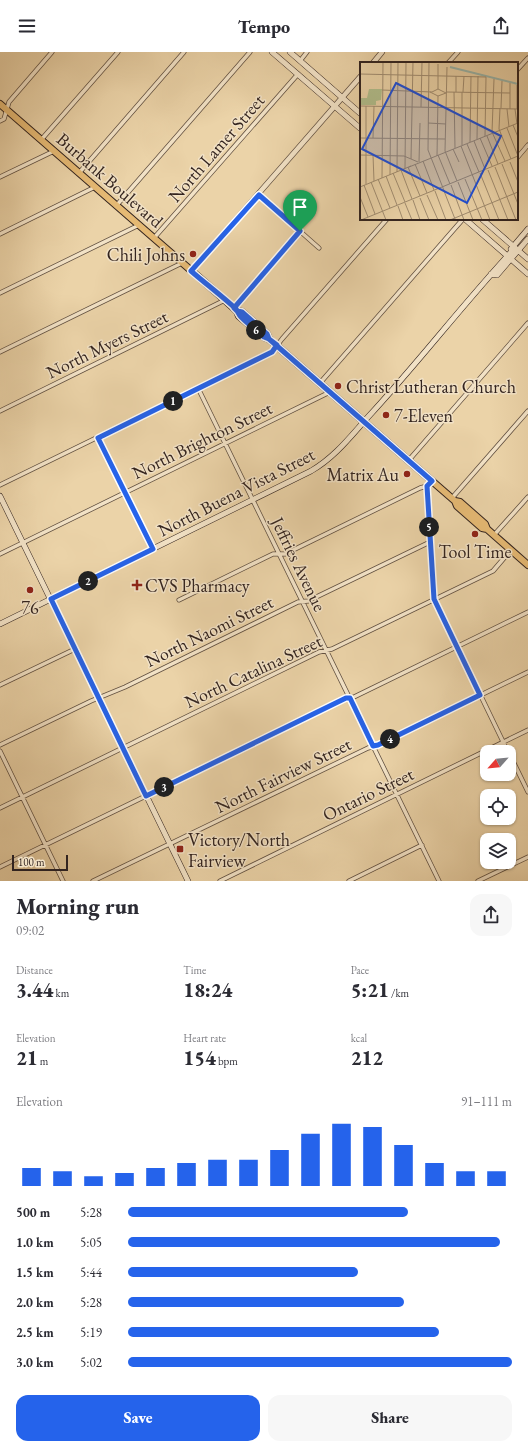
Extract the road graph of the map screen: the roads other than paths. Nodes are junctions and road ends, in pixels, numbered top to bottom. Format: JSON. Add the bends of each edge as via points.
{"nodes":[{"id":1,"x":52,"y":52,"type":"edge"},
{"id":2,"x":118,"y":52,"type":"edge"},
{"id":3,"x":184,"y":52,"type":"edge"},
{"id":4,"x":250,"y":52,"type":"edge"},
{"id":5,"x":272,"y":52,"type":"edge"},
{"id":6,"x":290,"y":52,"type":"edge"},
{"id":7,"x":308,"y":52,"type":"edge"},
{"id":8,"x":382,"y":52,"type":"edge"},
{"id":9,"x":458,"y":52,"type":"edge"},
{"id":10,"x":528,"y":58,"type":"edge"},
{"id":11,"x":300,"y":61,"type":"junction"},
{"id":12,"x":374,"y":62,"type":"edge"},
{"id":13,"x":449,"y":62,"type":"edge"},
{"id":14,"x":518,"y":69,"type":"edge"},
{"id":15,"x":298,"y":74,"type":"junction"},
{"id":16,"x":360,"y":77,"type":"edge"},
{"id":17,"x":343,"y":98,"type":"junction"},
{"id":18,"x":0,"y":104,"type":"edge"},
{"id":19,"x":335,"y":106,"type":"junction"},
{"id":20,"x":7,"y":110,"type":"junction"},
{"id":21,"x":360,"y":113,"type":"edge"},
{"id":22,"x":0,"y":121,"type":"edge"},
{"id":23,"x":360,"y":128,"type":"edge"},
{"id":24,"x":41,"y":140,"type":"junction"},
{"id":25,"x":528,"y":145,"type":"edge"},
{"id":26,"x":54,"y":151,"type":"junction"},
{"id":27,"x":518,"y":157,"type":"edge"},
{"id":28,"x":79,"y":173,"type":"junction"},
{"id":29,"x":0,"y":178,"type":"edge"},
{"id":30,"x":95,"y":187,"type":"junction"},
{"id":31,"x":259,"y":195,"type":"junction"},
{"id":32,"x":116,"y":206,"type":"junction"},
{"id":33,"x":386,"y":220,"type":"edge"},
{"id":34,"x":463,"y":220,"type":"edge"},
{"id":35,"x":465,"y":220,"type":"edge"},
{"id":36,"x":483,"y":220,"type":"edge"},
{"id":37,"x":139,"y":225,"type":"junction"},
{"id":38,"x":528,"y":229,"type":"edge"},
{"id":39,"x":300,"y":231,"type":"junction"},
{"id":40,"x":0,"y":234,"type":"edge"},
{"id":41,"x":528,"y":235,"type":"edge"},
{"id":42,"x":154,"y":238,"type":"junction"},
{"id":43,"x":528,"y":238,"type":"edge"},
{"id":44,"x":320,"y":248,"type":"dead end"},
{"id":45,"x":516,"y":248,"type":"junction"},
{"id":46,"x":508,"y":257,"type":"junction"},
{"id":47,"x":528,"y":259,"type":"edge"},
{"id":48,"x":182,"y":263,"type":"junction"},
{"id":49,"x":191,"y":271,"type":"junction"},
{"id":50,"x":528,"y":274,"type":"edge"},
{"id":51,"x":0,"y":293,"type":"edge"},
{"id":52,"x":225,"y":300,"type":"junction"},
{"id":53,"x":236,"y":309,"type":"junction"},
{"id":54,"x":528,"y":323,"type":"edge"},
{"id":55,"x":277,"y":345,"type":"junction"},
{"id":56,"x":0,"y":352,"type":"edge"},
{"id":57,"x":320,"y":383,"type":"junction"},
{"id":58,"x":198,"y":388,"type":"junction"},
{"id":59,"x":330,"y":392,"type":"junction"},
{"id":60,"x":0,"y":410,"type":"edge"},
{"id":61,"x":528,"y":411,"type":"edge"},
{"id":62,"x":364,"y":421,"type":"junction"},
{"id":63,"x":98,"y":438,"type":"junction"},
{"id":64,"x":225,"y":443,"type":"junction"},
{"id":65,"x":409,"y":460,"type":"junction"},
{"id":66,"x":429,"y":483,"type":"junction"},
{"id":67,"x":0,"y":485,"type":"edge"},
{"id":68,"x":125,"y":493,"type":"junction"},
{"id":69,"x":0,"y":496,"type":"edge"},
{"id":70,"x":528,"y":497,"type":"edge"},
{"id":71,"x":453,"y":499,"type":"junction"},
{"id":72,"x":253,"y":500,"type":"junction"},
{"id":73,"x":494,"y":535,"type":"junction"},
{"id":74,"x":23,"y":542,"type":"junction"},
{"id":75,"x":430,"y":542,"type":"junction"},
{"id":76,"x":153,"y":549,"type":"junction"},
{"id":77,"x":511,"y":550,"type":"junction"},
{"id":78,"x":0,"y":554,"type":"edge"},
{"id":79,"x":279,"y":554,"type":"junction"},
{"id":80,"x":528,"y":565,"type":"edge"},
{"id":81,"x":51,"y":599,"type":"junction"},
{"id":82,"x":434,"y":599,"type":"junction"},
{"id":83,"x":179,"y":600,"type":"dead end"},
{"id":84,"x":303,"y":602,"type":"junction"},
{"id":85,"x":528,"y":612,"type":"edge"},
{"id":86,"x":0,"y":624,"type":"edge"},
{"id":87,"x":457,"y":647,"type":"junction"},
{"id":88,"x":75,"y":649,"type":"junction"},
{"id":89,"x":326,"y":650,"type":"junction"},
{"id":90,"x":528,"y":672,"type":"edge"},
{"id":91,"x":0,"y":685,"type":"edge"},
{"id":92,"x":480,"y":695,"type":"junction"},
{"id":93,"x":98,"y":698,"type":"junction"},
{"id":94,"x":350,"y":698,"type":"junction"},
{"id":95,"x":528,"y":730,"type":"edge"},
{"id":96,"x":504,"y":742,"type":"junction"},
{"id":97,"x":0,"y":745,"type":"edge"},
{"id":98,"x":505,"y":745,"type":"edge"},
{"id":99,"x":373,"y":746,"type":"junction"},
{"id":100,"x":123,"y":748,"type":"junction"},
{"id":101,"x":0,"y":751,"type":"edge"},
{"id":102,"x":516,"y":767,"type":"edge"},
{"id":103,"x":528,"y":792,"type":"edge"},
{"id":104,"x":397,"y":794,"type":"junction"},
{"id":105,"x":146,"y":796,"type":"junction"},
{"id":106,"x":22,"y":797,"type":"junction"},
{"id":107,"x":0,"y":808,"type":"edge"},
{"id":108,"x":170,"y":844,"type":"junction"},
{"id":109,"x":45,"y":845,"type":"junction"},
{"id":110,"x":422,"y":845,"type":"junction"},
{"id":111,"x":528,"y":856,"type":"edge"},
{"id":112,"x":0,"y":868,"type":"edge"},
{"id":113,"x":63,"y":881,"type":"edge"},
{"id":114,"x":93,"y":881,"type":"edge"},
{"id":115,"x":188,"y":881,"type":"edge"},
{"id":116,"x":220,"y":881,"type":"edge"},
{"id":117,"x":349,"y":881,"type":"edge"},
{"id":118,"x":439,"y":881,"type":"edge"},
{"id":119,"x":478,"y":881,"type":"edge"}],
"edges":[{"from":1,"to":20,"type":"street","via":[[9,102]]},
{"from":2,"to":24,"type":"street"},
{"from":3,"to":28,"type":"street"},
{"from":4,"to":32,"type":"street"},
{"from":5,"to":15,"type":"main road"},
{"from":6,"to":11,"type":"main road"},
{"from":7,"to":11,"type":"street"},
{"from":8,"to":12,"type":"street"},
{"from":9,"to":13,"type":"street"},
{"from":10,"to":14,"type":"street"},
{"from":11,"to":17,"type":"main road"},
{"from":15,"to":19,"type":"main road"},
{"from":15,"to":42,"type":"street","name":"North Lamer Street"},
{"from":16,"to":17,"type":"street"},
{"from":17,"to":19,"type":"street"},
{"from":17,"to":21,"type":"main road"},
{"from":18,"to":20,"type":"main road","name":"Burbank Boulevard"},
{"from":19,"to":23,"type":"main road"},
{"from":19,"to":31,"type":"street"},
{"from":20,"to":22,"type":"street","via":[[4,119]]},
{"from":20,"to":24,"type":"main road","name":"Burbank Boulevard"},
{"from":24,"to":26,"type":"main road","name":"Burbank Boulevard"},
{"from":25,"to":27,"type":"street"},
{"from":26,"to":28,"type":"main road","name":"Burbank Boulevard"},
{"from":26,"to":29,"type":"street"},
{"from":28,"to":30,"type":"main road","name":"Burbank Boulevard"},
{"from":30,"to":32,"type":"main road","name":"Burbank Boulevard"},
{"from":30,"to":40,"type":"street"},
{"from":31,"to":39,"type":"street"},
{"from":31,"to":49,"type":"street"},
{"from":32,"to":37,"type":"main road","name":"Burbank Boulevard"},
{"from":33,"to":55,"type":"street"},
{"from":34,"to":57,"type":"street"},
{"from":35,"to":46,"type":"main road"},
{"from":36,"to":45,"type":"main road"},
{"from":37,"to":42,"type":"main road","name":"Burbank Boulevard"},
{"from":37,"to":51,"type":"street"},
{"from":38,"to":45,"type":"main road","name":"North Buena Vista Street"},
{"from":39,"to":44,"type":"street"},
{"from":39,"to":53,"type":"street"},
{"from":41,"to":45,"type":"main road"},
{"from":42,"to":48,"type":"main road","name":"Burbank Boulevard"},
{"from":43,"to":45,"type":"main road","name":"North Buena Vista Street"},
{"from":45,"to":46,"type":"main road","name":"North Buena Vista Street"},
{"from":45,"to":47,"type":"main road"},
{"from":46,"to":50,"type":"main road"},
{"from":46,"to":62,"type":"main road","name":"North Buena Vista Street","via":[[491,271]]},
{"from":48,"to":49,"type":"main road","name":"Burbank Boulevard"},
{"from":48,"to":56,"type":"street"},
{"from":49,"to":52,"type":"main road","name":"Burbank Boulevard"},
{"from":52,"to":53,"type":"main road","name":"Burbank Boulevard"},
{"from":52,"to":60,"type":"street","name":"North Myers Street"},
{"from":53,"to":55,"type":"main road","name":"Burbank Boulevard","via":[[240,316]]},
{"from":54,"to":65,"type":"street"},
{"from":55,"to":57,"type":"main road","name":"Burbank Boulevard"},
{"from":55,"to":58,"type":"street","via":[[272,352]]},
{"from":57,"to":59,"type":"main road","name":"Burbank Boulevard"},
{"from":58,"to":63,"type":"street"},
{"from":58,"to":64,"type":"street","name":"Jeffries Avenue"},
{"from":59,"to":62,"type":"main road","name":"Burbank Boulevard"},
{"from":59,"to":64,"type":"street","name":"North Brighton Street"},
{"from":61,"to":71,"type":"street"},
{"from":62,"to":65,"type":"main road","name":"Burbank Boulevard"},
{"from":62,"to":72,"type":"main road","name":"North Buena Vista Street","via":[[344,445],[312,472]]},
{"from":63,"to":67,"type":"street"},
{"from":63,"to":68,"type":"street"},
{"from":64,"to":68,"type":"street","name":"North Brighton Street"},
{"from":64,"to":72,"type":"street","name":"Jeffries Avenue"},
{"from":65,"to":66,"type":"main road","name":"Burbank Boulevard"},
{"from":66,"to":71,"type":"main road","name":"Burbank Boulevard"},
{"from":66,"to":75,"type":"street"},
{"from":66,"to":79,"type":"street","via":[[285,554]]},
{"from":68,"to":74,"type":"street","name":"North Brighton Street"},
{"from":68,"to":76,"type":"street"},
{"from":69,"to":74,"type":"main road"},
{"from":70,"to":73,"type":"street"},
{"from":71,"to":73,"type":"main road","name":"Burbank Boulevard","via":[[457,506],[482,528]]},
{"from":72,"to":76,"type":"main road","name":"North Buena Vista Street"},
{"from":72,"to":79,"type":"street","name":"Jeffries Avenue"},
{"from":73,"to":77,"type":"main road","name":"Burbank Boulevard"},
{"from":74,"to":78,"type":"street","name":"North Brighton Street"},
{"from":74,"to":81,"type":"main road"},
{"from":75,"to":82,"type":"street"},
{"from":75,"to":84,"type":"street","name":"North Naomi Street"},
{"from":76,"to":81,"type":"main road","name":"North Buena Vista Street"},
{"from":77,"to":80,"type":"main road","name":"Burbank Boulevard"},
{"from":77,"to":82,"type":"street","name":"North Catalina Street","via":[[493,571]]},
{"from":79,"to":83,"type":"street","via":[[273,554]]},
{"from":79,"to":84,"type":"street","name":"Jeffries Avenue"},
{"from":81,"to":86,"type":"main road","name":"North Buena Vista Street"},
{"from":81,"to":88,"type":"main road"},
{"from":82,"to":87,"type":"street"},
{"from":82,"to":89,"type":"street","name":"North Catalina Street"},
{"from":84,"to":89,"type":"street","name":"Jeffries Avenue"},
{"from":84,"to":93,"type":"street","name":"North Naomi Street","via":[[298,602]]},
{"from":85,"to":87,"type":"street"},
{"from":87,"to":92,"type":"street"},
{"from":87,"to":94,"type":"street"},
{"from":88,"to":91,"type":"street"},
{"from":88,"to":93,"type":"main road"},
{"from":89,"to":94,"type":"street","name":"Jeffries Avenue"},
{"from":89,"to":100,"type":"street","name":"North Catalina Street"},
{"from":90,"to":92,"type":"street","name":"North Fairview Street"},
{"from":92,"to":96,"type":"street"},
{"from":92,"to":99,"type":"street","name":"North Fairview Street"},
{"from":93,"to":97,"type":"street","name":"North Naomi Street"},
{"from":93,"to":100,"type":"main road"},
{"from":94,"to":99,"type":"street","name":"Jeffries Avenue"},
{"from":94,"to":105,"type":"street"},
{"from":95,"to":96,"type":"street","name":"Ontario Street"},
{"from":96,"to":98,"type":"street"},
{"from":96,"to":104,"type":"street","name":"Ontario Street"},
{"from":99,"to":104,"type":"street","name":"Jeffries Avenue"},
{"from":99,"to":108,"type":"street","name":"North Fairview Street"},
{"from":100,"to":105,"type":"main road"},
{"from":100,"to":106,"type":"street","name":"North Catalina Street"},
{"from":101,"to":106,"type":"street"},
{"from":102,"to":103,"type":"street"},
{"from":104,"to":110,"type":"street","name":"Jeffries Avenue"},
{"from":104,"to":116,"type":"street","name":"Ontario Street"},
{"from":105,"to":108,"type":"main road"},
{"from":105,"to":109,"type":"street"},
{"from":106,"to":107,"type":"street","name":"North Catalina Street"},
{"from":106,"to":109,"type":"street"},
{"from":108,"to":114,"type":"street","name":"North Fairview Street"},
{"from":108,"to":115,"type":"main road"},
{"from":109,"to":112,"type":"street"},
{"from":109,"to":113,"type":"street"},
{"from":110,"to":117,"type":"street"},
{"from":110,"to":118,"type":"street","name":"Jeffries Avenue"},
{"from":111,"to":119,"type":"street"}]}
